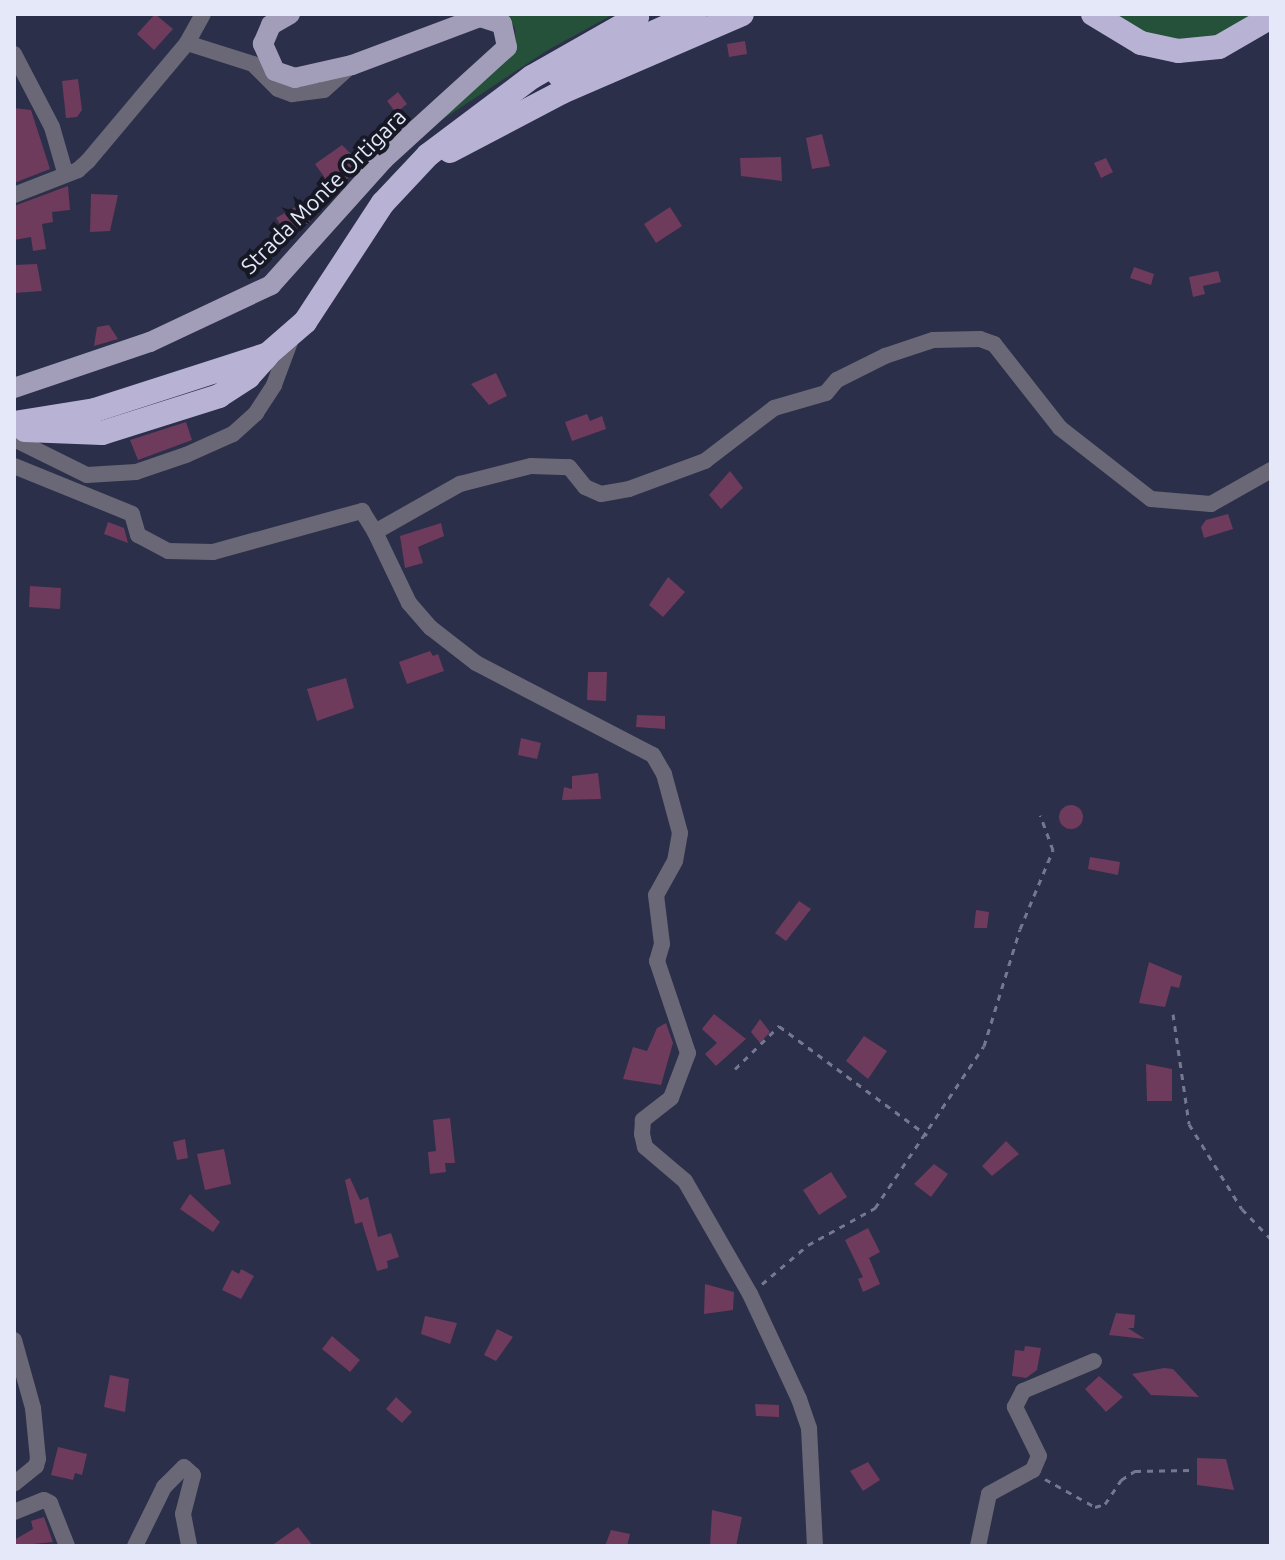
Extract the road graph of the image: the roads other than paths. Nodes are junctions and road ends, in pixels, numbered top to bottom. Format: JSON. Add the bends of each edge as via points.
{"nodes":[{"id":1,"x":203,"y":14,"type":"edge"},
{"id":2,"x":290,"y":14,"type":"edge"},
{"id":3,"x":695,"y":14,"type":"edge"},
{"id":4,"x":742,"y":14,"type":"edge"},
{"id":5,"x":1093,"y":14,"type":"edge"},
{"id":6,"x":637,"y":17,"type":"dead end"},
{"id":7,"x":1271,"y":17,"type":"edge"},
{"id":8,"x":187,"y":43,"type":"junction"},
{"id":9,"x":14,"y":54,"type":"edge"},
{"id":10,"x":352,"y":65,"type":"junction"},
{"id":11,"x":484,"y":110,"type":"junction"},
{"id":12,"x":65,"y":172,"type":"junction"},
{"id":13,"x":403,"y":179,"type":"junction"},
{"id":14,"x":14,"y":195,"type":"edge"},
{"id":15,"x":293,"y":334,"type":"junction"},
{"id":16,"x":14,"y":388,"type":"edge"},
{"id":17,"x":14,"y":426,"type":"edge"},
{"id":18,"x":14,"y":439,"type":"edge"},
{"id":19,"x":14,"y":466,"type":"edge"},
{"id":20,"x":1271,"y":470,"type":"edge"},
{"id":21,"x":375,"y":532,"type":"junction"},
{"id":22,"x":14,"y":1340,"type":"edge"},
{"id":23,"x":1094,"y":1361,"type":"dead end"},
{"id":24,"x":14,"y":1484,"type":"edge"},
{"id":25,"x":14,"y":1512,"type":"edge"},
{"id":26,"x":67,"y":1546,"type":"edge"},
{"id":27,"x":135,"y":1546,"type":"edge"},
{"id":28,"x":189,"y":1546,"type":"edge"},
{"id":29,"x":815,"y":1546,"type":"edge"},
{"id":30,"x":978,"y":1546,"type":"edge"}],
"edges":[{"from":1,"to":8,"type":"street"},
{"from":2,"to":10,"type":"main road","name":"Strada Monte Ortigara","via":[[266,34],[264,54],[275,71],[295,78]]},
{"from":3,"to":11,"type":"highway"},
{"from":4,"to":13,"type":"highway","via":[[499,122]]},
{"from":5,"to":7,"type":"highway","via":[[1141,43],[1178,51],[1219,47]]},
{"from":6,"to":11,"type":"highway","via":[[560,59]]},
{"from":8,"to":10,"type":"street","via":[[253,64],[278,89],[292,94],[324,90]]},
{"from":8,"to":12,"type":"street","via":[[88,161]]},
{"from":9,"to":12,"type":"street","via":[[52,127]]},
{"from":10,"to":16,"type":"main road","name":"Strada Monte Ortigara","via":[[480,17],[496,19],[508,39],[504,54],[384,159],[271,285],[188,327]]},
{"from":11,"to":13,"type":"highway"},
{"from":12,"to":14,"type":"street"},
{"from":13,"to":15,"type":"highway"},
{"from":15,"to":17,"type":"highway","via":[[248,377],[219,396],[102,433]]},
{"from":15,"to":18,"type":"street","via":[[274,385],[256,413],[233,434],[186,455],[136,472],[87,475]]},
{"from":19,"to":21,"type":"street","via":[[132,514],[138,535],[168,551],[213,552],[362,511]]},
{"from":20,"to":21,"type":"street","via":[[1211,504],[1151,499],[1060,428],[994,344],[933,340],[885,356],[815,398],[786,400],[705,461],[629,489],[601,494],[585,487],[569,467],[531,466],[460,484]]},
{"from":21,"to":29,"type":"street","via":[[409,603],[431,628],[476,663],[653,755],[664,774],[680,833],[675,861],[656,895],[662,944],[657,961],[688,1053],[671,1098],[643,1120],[642,1134],[645,1147],[685,1181],[750,1294],[809,1428]]},
{"from":22,"to":24,"type":"street","via":[[33,1408],[38,1459]]},
{"from":23,"to":30,"type":"street","via":[[1023,1391],[1015,1407],[1039,1456],[1033,1470],[989,1494]]},
{"from":25,"to":26,"type":"street","via":[[44,1500],[54,1509]]},
{"from":27,"to":28,"type":"street","via":[[164,1487],[184,1467],[193,1475],[183,1514]]}]}
